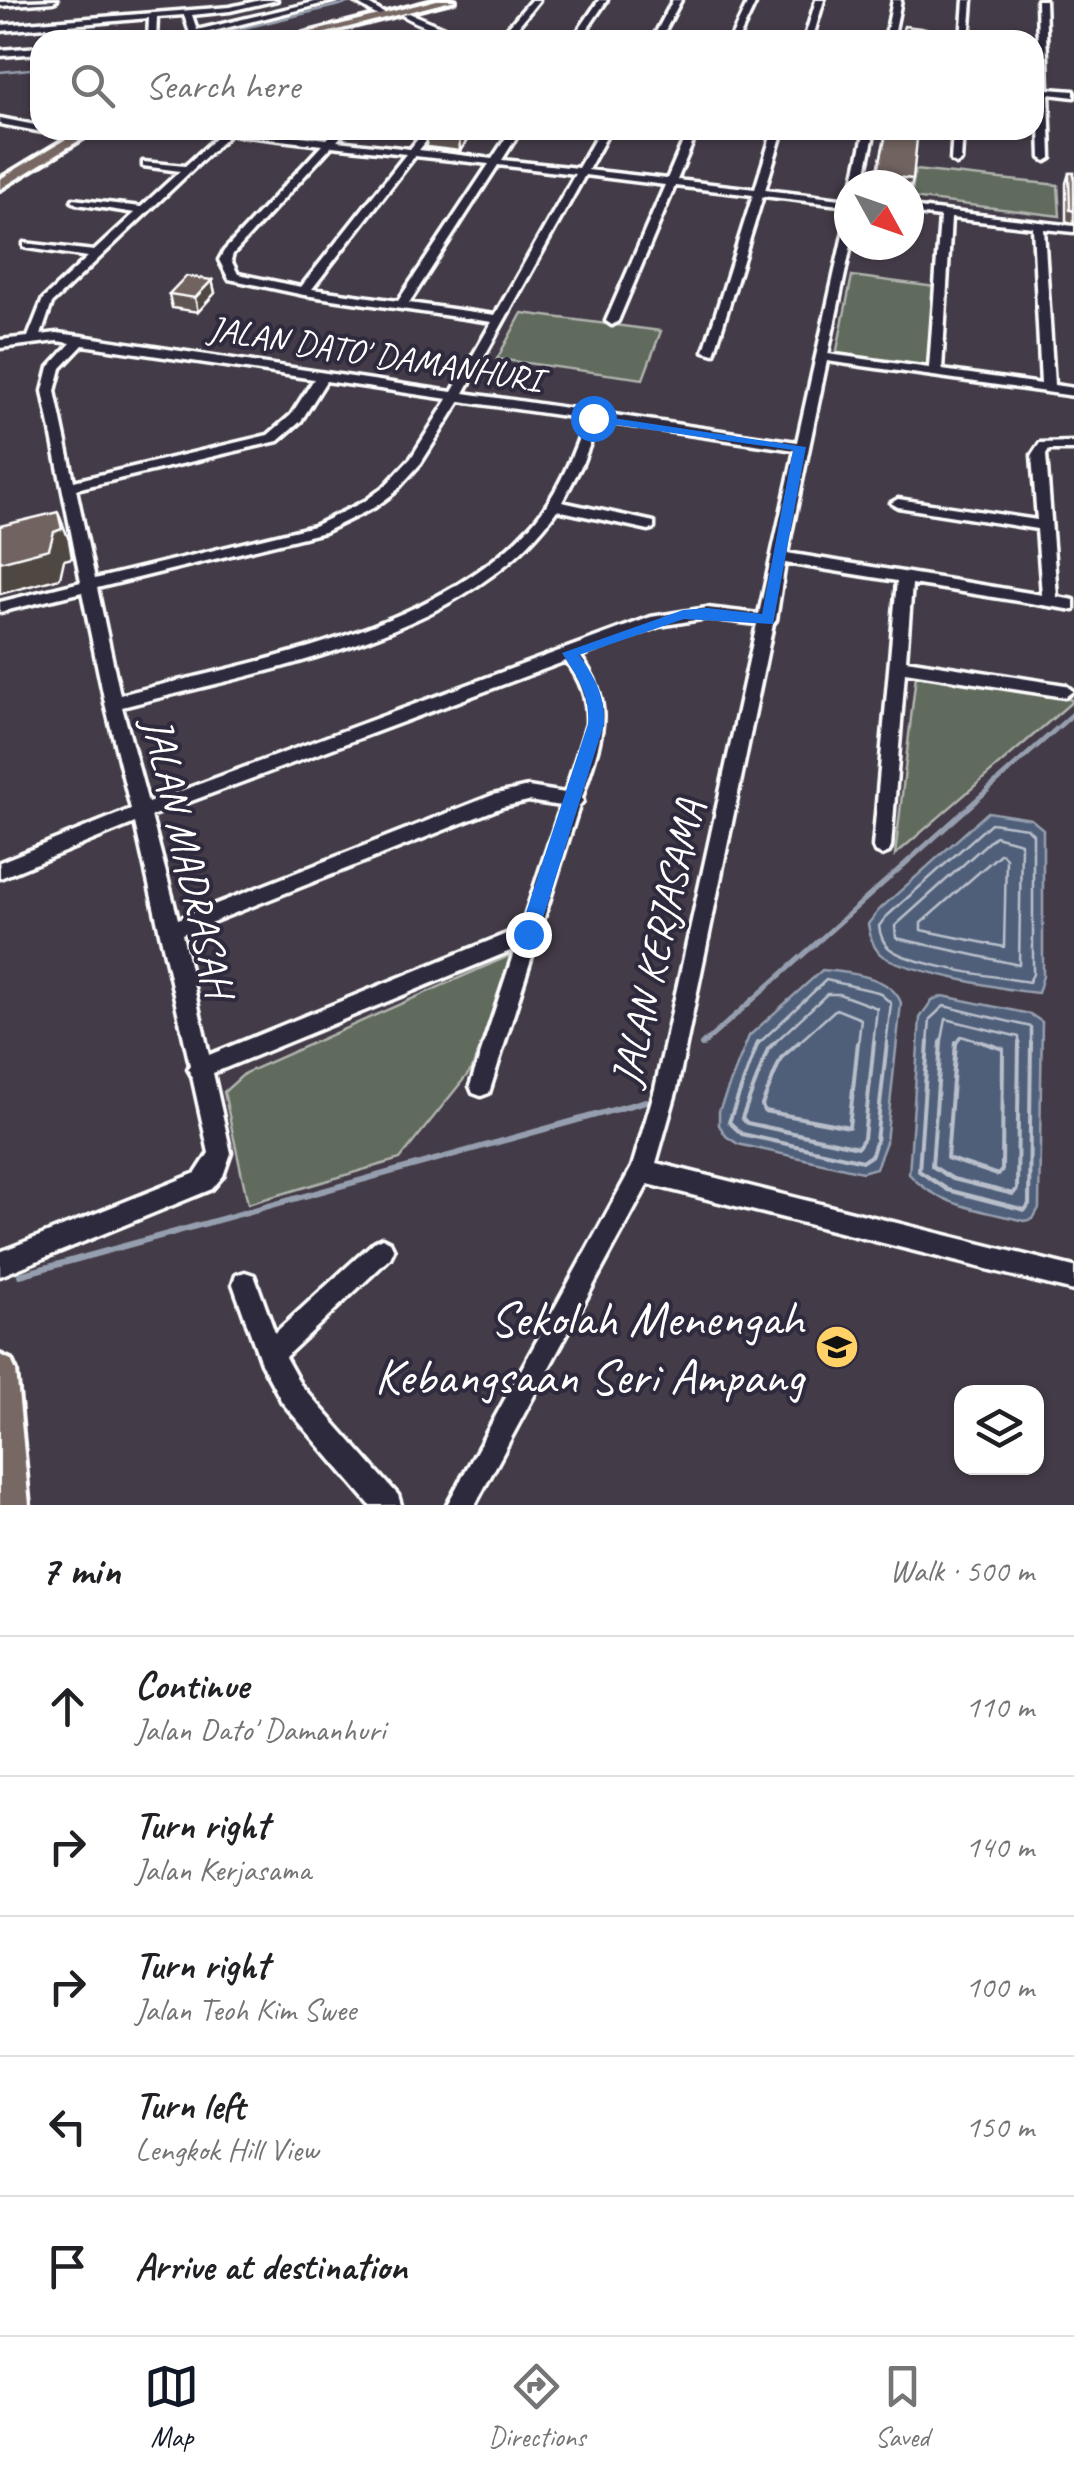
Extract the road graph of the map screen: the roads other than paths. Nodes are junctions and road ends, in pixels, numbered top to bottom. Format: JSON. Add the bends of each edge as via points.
{"nodes":[{"id":1,"x":54,"y":0,"type":"edge"},
{"id":2,"x":273,"y":0,"type":"edge"},
{"id":3,"x":333,"y":0,"type":"edge"},
{"id":4,"x":450,"y":0,"type":"edge"},
{"id":5,"x":464,"y":0,"type":"edge"},
{"id":6,"x":535,"y":0,"type":"edge"},
{"id":7,"x":603,"y":0,"type":"edge"},
{"id":8,"x":676,"y":0,"type":"edge"},
{"id":9,"x":753,"y":0,"type":"edge"},
{"id":10,"x":820,"y":0,"type":"edge"},
{"id":11,"x":897,"y":0,"type":"edge"},
{"id":12,"x":968,"y":0,"type":"edge"},
{"id":13,"x":1041,"y":0,"type":"edge"},
{"id":14,"x":359,"y":2,"type":"edge"},
{"id":15,"x":15,"y":3,"type":"junction"},
{"id":16,"x":0,"y":4,"type":"edge"},
{"id":17,"x":187,"y":13,"type":"junction"},
{"id":18,"x":405,"y":15,"type":"junction"},
{"id":19,"x":153,"y":16,"type":"junction"},
{"id":20,"x":384,"y":16,"type":"junction"},
{"id":21,"x":369,"y":24,"type":"junction"},
{"id":22,"x":11,"y":27,"type":"junction"},
{"id":23,"x":0,"y":28,"type":"edge"},
{"id":24,"x":152,"y":30,"type":"edge"},
{"id":25,"x":193,"y":30,"type":"edge"},
{"id":26,"x":203,"y":30,"type":"edge"},
{"id":27,"x":326,"y":30,"type":"edge"},
{"id":28,"x":343,"y":30,"type":"edge"},
{"id":29,"x":444,"y":30,"type":"edge"},
{"id":30,"x":510,"y":30,"type":"edge"},
{"id":31,"x":583,"y":30,"type":"edge"},
{"id":32,"x":661,"y":30,"type":"edge"},
{"id":33,"x":739,"y":30,"type":"edge"},
{"id":34,"x":811,"y":30,"type":"edge"},
{"id":35,"x":891,"y":30,"type":"edge"},
{"id":36,"x":966,"y":30,"type":"edge"},
{"id":37,"x":1040,"y":30,"type":"edge"},
{"id":38,"x":30,"y":51,"type":"edge"},
{"id":39,"x":0,"y":53,"type":"edge"},
{"id":40,"x":1044,"y":91,"type":"edge"},
{"id":41,"x":1074,"y":94,"type":"edge"},
{"id":42,"x":0,"y":121,"type":"edge"},
{"id":43,"x":30,"y":127,"type":"edge"},
{"id":44,"x":1044,"y":139,"type":"edge"},
{"id":45,"x":67,"y":140,"type":"edge"},
{"id":46,"x":69,"y":140,"type":"edge"},
{"id":47,"x":215,"y":140,"type":"edge"},
{"id":48,"x":312,"y":140,"type":"edge"},
{"id":49,"x":422,"y":140,"type":"edge"},
{"id":50,"x":509,"y":140,"type":"edge"},
{"id":51,"x":600,"y":140,"type":"edge"},
{"id":52,"x":688,"y":140,"type":"edge"},
{"id":53,"x":774,"y":140,"type":"edge"},
{"id":54,"x":868,"y":140,"type":"edge"},
{"id":55,"x":957,"y":140,"type":"edge"},
{"id":56,"x":330,"y":142,"type":"junction"},
{"id":57,"x":412,"y":152,"type":"junction"},
{"id":58,"x":1046,"y":158,"type":"dead end"},
{"id":59,"x":956,"y":161,"type":"dead end"},
{"id":60,"x":495,"y":162,"type":"junction"},
{"id":61,"x":147,"y":164,"type":"dead end"},
{"id":62,"x":188,"y":170,"type":"junction"},
{"id":63,"x":861,"y":170,"type":"edge"},
{"id":64,"x":582,"y":172,"type":"junction"},
{"id":65,"x":0,"y":177,"type":"edge"},
{"id":66,"x":669,"y":182,"type":"junction"},
{"id":67,"x":0,"y":185,"type":"edge"},
{"id":68,"x":756,"y":192,"type":"junction"},
{"id":69,"x":834,"y":201,"type":"edge"},
{"id":70,"x":77,"y":202,"type":"dead end"},
{"id":71,"x":145,"y":211,"type":"junction"},
{"id":72,"x":924,"y":212,"type":"edge"},
{"id":73,"x":946,"y":214,"type":"junction"},
{"id":74,"x":1038,"y":225,"type":"junction"},
{"id":75,"x":1074,"y":229,"type":"edge"},
{"id":76,"x":28,"y":245,"type":"dead end"},
{"id":77,"x":97,"y":255,"type":"junction"},
{"id":78,"x":842,"y":260,"type":"edge"},
{"id":79,"x":304,"y":292,"type":"junction"},
{"id":80,"x":400,"y":305,"type":"junction"},
{"id":81,"x":498,"y":319,"type":"junction"},
{"id":82,"x":612,"y":322,"type":"dead end"},
{"id":83,"x":34,"y":338,"type":"junction"},
{"id":84,"x":82,"y":340,"type":"junction"},
{"id":85,"x":0,"y":344,"type":"edge"},
{"id":86,"x":710,"y":350,"type":"dead end"},
{"id":87,"x":822,"y":357,"type":"junction"},
{"id":88,"x":935,"y":373,"type":"junction"},
{"id":89,"x":323,"y":375,"type":"junction"},
{"id":90,"x":1048,"y":388,"type":"junction"},
{"id":91,"x":1074,"y":392,"type":"edge"},
{"id":92,"x":456,"y":396,"type":"junction"},
{"id":93,"x":593,"y":418,"type":"junction"},
{"id":94,"x":1074,"y":446,"type":"edge"},
{"id":95,"x":800,"y":447,"type":"junction"},
{"id":96,"x":70,"y":486,"type":"junction"},
{"id":97,"x":898,"y":502,"type":"dead end"},
{"id":98,"x":554,"y":505,"type":"junction"},
{"id":99,"x":649,"y":525,"type":"dead end"},
{"id":100,"x":1045,"y":526,"type":"junction"},
{"id":101,"x":780,"y":557,"type":"junction"},
{"id":102,"x":905,"y":576,"type":"junction"},
{"id":103,"x":91,"y":582,"type":"junction"},
{"id":104,"x":1050,"y":602,"type":"junction"},
{"id":105,"x":1074,"y":605,"type":"edge"},
{"id":106,"x":0,"y":607,"type":"edge"},
{"id":107,"x":768,"y":620,"type":"junction"},
{"id":108,"x":570,"y":653,"type":"junction"},
{"id":109,"x":900,"y":665,"type":"junction"},
{"id":110,"x":1065,"y":691,"type":"dead end"},
{"id":111,"x":114,"y":704,"type":"junction"},
{"id":112,"x":574,"y":800,"type":"junction"},
{"id":113,"x":142,"y":812,"type":"junction"},
{"id":114,"x":882,"y":847,"type":"dead end"},
{"id":115,"x":0,"y":870,"type":"edge"},
{"id":116,"x":171,"y":930,"type":"junction"},
{"id":117,"x":528,"y":934,"type":"junction"},
{"id":118,"x":199,"y":1069,"type":"junction"},
{"id":119,"x":481,"y":1086,"type":"dead end"},
{"id":120,"x":642,"y":1172,"type":"junction"},
{"id":121,"x":382,"y":1250,"type":"dead end"},
{"id":122,"x":0,"y":1264,"type":"edge"},
{"id":123,"x":1074,"y":1279,"type":"edge"},
{"id":124,"x":245,"y":1284,"type":"dead end"},
{"id":125,"x":270,"y":1354,"type":"junction"},
{"id":126,"x":0,"y":1371,"type":"edge"},
{"id":127,"x":12,"y":1505,"type":"edge"},
{"id":128,"x":388,"y":1505,"type":"edge"},
{"id":129,"x":460,"y":1505,"type":"edge"}],
"edges":[{"from":1,"to":15,"type":"street"},
{"from":2,"to":17,"type":"street"},
{"from":3,"to":26,"type":"street"},
{"from":4,"to":20,"type":"main road"},
{"from":5,"to":18,"type":"main road"},
{"from":6,"to":30,"type":"street"},
{"from":7,"to":31,"type":"street"},
{"from":8,"to":32,"type":"street"},
{"from":9,"to":33,"type":"street"},
{"from":10,"to":34,"type":"street"},
{"from":11,"to":35,"type":"street"},
{"from":12,"to":36,"type":"street"},
{"from":13,"to":37,"type":"street"},
{"from":14,"to":20,"type":"street"},
{"from":15,"to":16,"type":"street"},
{"from":15,"to":22,"type":"street"},
{"from":17,"to":19,"type":"street"},
{"from":17,"to":25,"type":"street"},
{"from":18,"to":20,"type":"main road"},
{"from":18,"to":21,"type":"main road"},
{"from":18,"to":29,"type":"street"},
{"from":19,"to":22,"type":"street"},
{"from":19,"to":24,"type":"street"},
{"from":20,"to":21,"type":"main road"},
{"from":20,"to":27,"type":"main road"},
{"from":21,"to":28,"type":"main road"},
{"from":22,"to":23,"type":"street"},
{"from":38,"to":39,"type":"street"},
{"from":40,"to":41,"type":"street"},
{"from":42,"to":43,"type":"street"},
{"from":44,"to":58,"type":"street"},
{"from":45,"to":65,"type":"main road"},
{"from":46,"to":67,"type":"main road"},
{"from":47,"to":62,"type":"street"},
{"from":48,"to":56,"type":"street"},
{"from":49,"to":57,"type":"street"},
{"from":50,"to":60,"type":"street"},
{"from":51,"to":64,"type":"street"},
{"from":52,"to":66,"type":"street"},
{"from":53,"to":68,"type":"street"},
{"from":54,"to":63,"type":"street"},
{"from":55,"to":59,"type":"street"},
{"from":56,"to":57,"type":"street"},
{"from":56,"to":79,"type":"street","via":[[225,260],[245,282]]},
{"from":57,"to":60,"type":"street"},
{"from":57,"to":79,"type":"street"},
{"from":60,"to":64,"type":"street"},
{"from":60,"to":80,"type":"street"},
{"from":61,"to":62,"type":"street"},
{"from":62,"to":71,"type":"street"},
{"from":64,"to":66,"type":"street"},
{"from":64,"to":81,"type":"street"},
{"from":66,"to":68,"type":"street"},
{"from":66,"to":82,"type":"street"},
{"from":68,"to":69,"type":"street"},
{"from":68,"to":86,"type":"street"},
{"from":70,"to":71,"type":"street"},
{"from":71,"to":77,"type":"street"},
{"from":72,"to":73,"type":"street"},
{"from":73,"to":74,"type":"street"},
{"from":73,"to":88,"type":"street"},
{"from":74,"to":75,"type":"street"},
{"from":74,"to":90,"type":"street"},
{"from":76,"to":77,"type":"street"},
{"from":77,"to":83,"type":"street","via":[[48,302]]},
{"from":78,"to":87,"type":"street","name":"JALAN KERJASAMA"},
{"from":79,"to":80,"type":"street"},
{"from":80,"to":81,"type":"street"},
{"from":81,"to":92,"type":"street"},
{"from":83,"to":84,"type":"street","name":"JALAN DATO' DAMANHURI"},
{"from":83,"to":85,"type":"street","name":"JALAN DATO' DAMANHURI"},
{"from":84,"to":89,"type":"street","name":"JALAN DATO' DAMANHURI"},
{"from":84,"to":96,"type":"street","name":"JALAN MADRASAH","via":[[50,378]]},
{"from":87,"to":88,"type":"street"},
{"from":87,"to":95,"type":"street","name":"JALAN KERJASAMA"},
{"from":88,"to":90,"type":"street"},
{"from":89,"to":92,"type":"street","name":"JALAN DATO' DAMANHURI"},
{"from":89,"to":96,"type":"street","via":[[296,418],[273,438]]},
{"from":90,"to":91,"type":"street"},
{"from":92,"to":93,"type":"street","name":"JALAN DATO' DAMANHURI"},
{"from":92,"to":103,"type":"street","via":[[389,490],[345,518]]},
{"from":93,"to":95,"type":"street","name":"JALAN DATO' DAMANHURI"},
{"from":93,"to":98,"type":"street"},
{"from":94,"to":100,"type":"street","via":[[1041,450]]},
{"from":95,"to":101,"type":"street","name":"JALAN KERJASAMA"},
{"from":96,"to":103,"type":"street","name":"JALAN MADRASAH"},
{"from":97,"to":100,"type":"street"},
{"from":98,"to":99,"type":"street"},
{"from":98,"to":111,"type":"street","via":[[532,534],[453,594],[358,636]]},
{"from":100,"to":104,"type":"street"},
{"from":101,"to":102,"type":"street"},
{"from":101,"to":107,"type":"street","name":"JALAN KERJASAMA"},
{"from":102,"to":104,"type":"street"},
{"from":102,"to":109,"type":"street"},
{"from":103,"to":106,"type":"street"},
{"from":103,"to":111,"type":"street","name":"JALAN MADRASAH"},
{"from":104,"to":105,"type":"street"},
{"from":107,"to":108,"type":"street","via":[[683,614]]},
{"from":107,"to":120,"type":"street","name":"JALAN KERJASAMA","via":[[666,1090]]},
{"from":108,"to":112,"type":"street","via":[[597,704]]},
{"from":108,"to":113,"type":"street"},
{"from":109,"to":110,"type":"street"},
{"from":109,"to":114,"type":"street"},
{"from":111,"to":113,"type":"street","name":"JALAN MADRASAH"},
{"from":112,"to":116,"type":"street","via":[[528,794],[499,800]]},
{"from":112,"to":117,"type":"street"},
{"from":113,"to":115,"type":"street"},
{"from":113,"to":116,"type":"street","name":"JALAN MADRASAH"},
{"from":116,"to":118,"type":"street","name":"JALAN MADRASAH"},
{"from":117,"to":118,"type":"street"},
{"from":117,"to":119,"type":"street"},
{"from":118,"to":122,"type":"street","name":"JALAN MADRASAH","via":[[220,1153],[204,1181]]},
{"from":120,"to":123,"type":"street"},
{"from":120,"to":129,"type":"street","name":"JALAN KERJASAMA"},
{"from":121,"to":125,"type":"street"},
{"from":124,"to":125,"type":"street"},
{"from":125,"to":128,"type":"street","via":[[291,1393]]},
{"from":126,"to":127,"type":"main road"}]}
